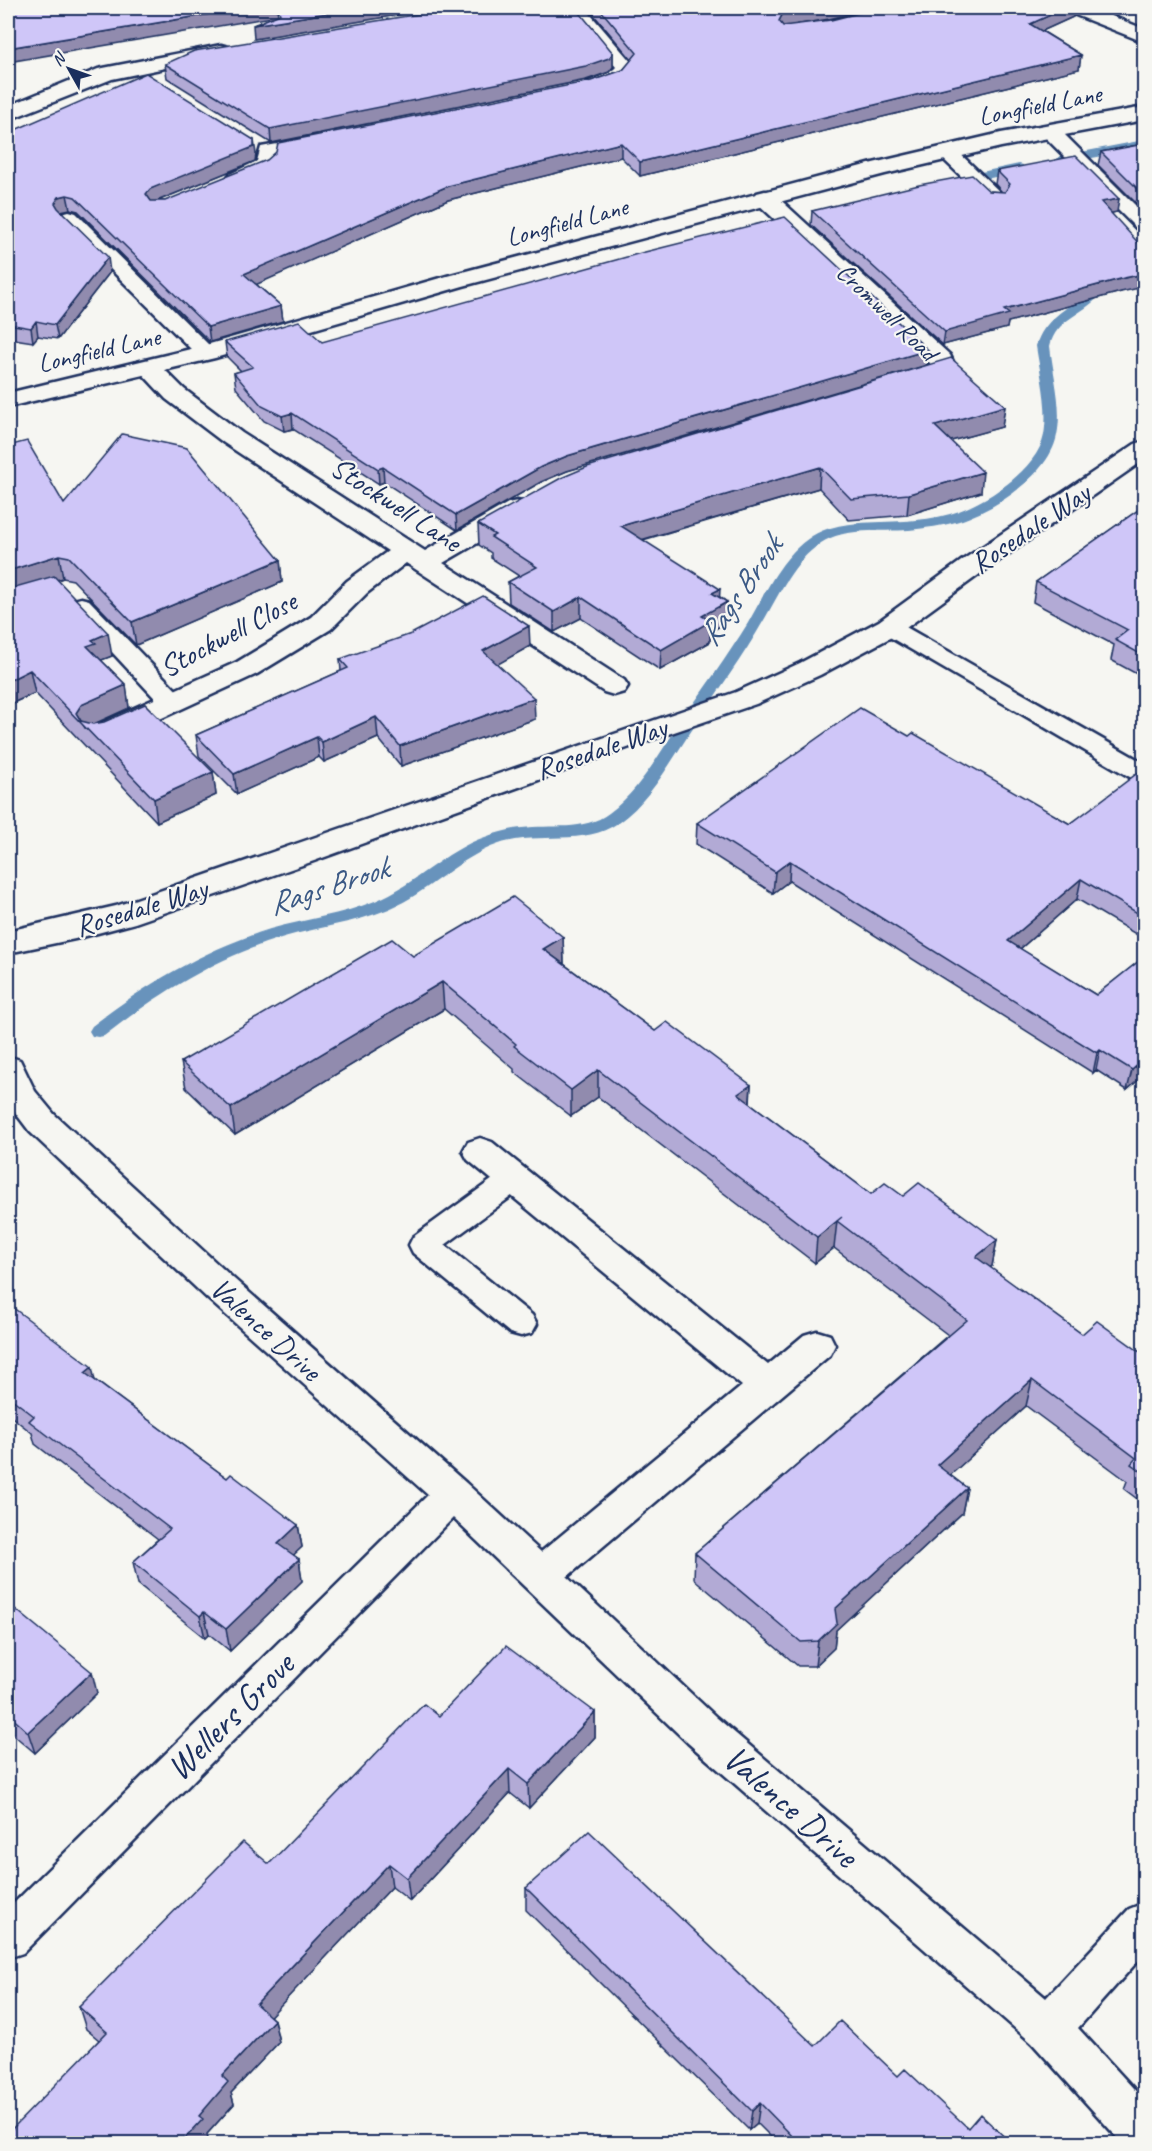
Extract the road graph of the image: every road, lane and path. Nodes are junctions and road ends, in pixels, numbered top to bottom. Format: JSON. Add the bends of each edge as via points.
{"nodes":[{"id":1,"x":576,"y":8,"type":"edge"},
{"id":2,"x":1076,"y":8,"type":"edge"},
{"id":3,"x":1144,"y":36,"type":"edge"},
{"id":4,"x":242,"y":48,"type":"edge"},
{"id":5,"x":133,"y":67,"type":"junction"},
{"id":6,"x":163,"y":84,"type":"edge"},
{"id":7,"x":569,"y":92,"type":"edge"},
{"id":8,"x":8,"y":114,"type":"edge"},
{"id":9,"x":1144,"y":114,"type":"edge"},
{"id":10,"x":1050,"y":131,"type":"junction"},
{"id":11,"x":332,"y":140,"type":"edge"},
{"id":12,"x":947,"y":153,"type":"junction"},
{"id":13,"x":220,"y":184,"type":"edge"},
{"id":14,"x":765,"y":198,"type":"junction"},
{"id":15,"x":996,"y":199,"type":"edge"},
{"id":16,"x":69,"y":217,"type":"edge"},
{"id":17,"x":1144,"y":225,"type":"edge"},
{"id":18,"x":206,"y":353,"type":"junction"},
{"id":19,"x":149,"y":368,"type":"junction"},
{"id":20,"x":883,"y":389,"type":"edge"},
{"id":21,"x":8,"y":400,"type":"edge"},
{"id":22,"x":1144,"y":449,"type":"edge"},
{"id":23,"x":541,"y":495,"type":"edge"},
{"id":24,"x":415,"y":556,"type":"junction"},
{"id":25,"x":64,"y":587,"type":"edge"},
{"id":26,"x":889,"y":627,"type":"junction"},
{"id":27,"x":614,"y":686,"type":"dead end"},
{"id":28,"x":173,"y":702,"type":"junction"},
{"id":29,"x":98,"y":736,"type":"edge"},
{"id":30,"x":1144,"y":774,"type":"edge"},
{"id":31,"x":8,"y":942,"type":"edge"},
{"id":32,"x":8,"y":1068,"type":"edge"},
{"id":33,"x":480,"y":1150,"type":"dead end"},
{"id":34,"x":514,"y":1179,"type":"junction"},
{"id":35,"x":521,"y":1324,"type":"dead end"},
{"id":36,"x":817,"y":1345,"type":"dead end"},
{"id":37,"x":768,"y":1386,"type":"junction"},
{"id":38,"x":453,"y":1494,"type":"junction"},
{"id":39,"x":539,"y":1578,"type":"junction"},
{"id":40,"x":1144,"y":1923,"type":"edge"},
{"id":41,"x":8,"y":1938,"type":"edge"},
{"id":42,"x":1048,"y":2028,"type":"junction"},
{"id":43,"x":1144,"y":2133,"type":"edge"}],
"edges":[{"from":1,"to":7,"type":"lane","via":[[626,67],[616,78]]},
{"from":2,"to":3,"type":"street"},
{"from":4,"to":5,"type":"street"},
{"from":5,"to":6,"type":"lane"},
{"from":5,"to":8,"type":"street"},
{"from":9,"to":10,"type":"street","name":"Longfield Lane"},
{"from":10,"to":12,"type":"street","name":"Longfield Lane"},
{"from":10,"to":17,"type":"lane"},
{"from":11,"to":13,"type":"lane","via":[[260,145],[266,164]]},
{"from":12,"to":14,"type":"street","name":"Longfield Lane"},
{"from":12,"to":15,"type":"lane"},
{"from":14,"to":18,"type":"street","name":"Longfield Lane"},
{"from":14,"to":20,"type":"street","name":"Cromwell Road","via":[[941,360],[943,366],[939,371]]},
{"from":16,"to":18,"type":"lane"},
{"from":18,"to":19,"type":"street","name":"Longfield Lane"},
{"from":19,"to":21,"type":"street","name":"Longfield Lane"},
{"from":19,"to":24,"type":"street","name":"Stockwell Lane","via":[[208,420]]},
{"from":22,"to":26,"type":"street","name":"Rosedale Way"},
{"from":23,"to":24,"type":"street"},
{"from":24,"to":27,"type":"street","name":"Stockwell Lane"},
{"from":24,"to":28,"type":"street","name":"Stockwell Close","via":[[357,587],[321,623],[247,668]]},
{"from":25,"to":28,"type":"lane"},
{"from":26,"to":30,"type":"lane"},
{"from":26,"to":31,"type":"street","name":"Rosedale Way","via":[[746,698],[124,915]]},
{"from":28,"to":29,"type":"street","name":"Stockwell Close"},
{"from":32,"to":38,"type":"street","name":"Valence Drive","via":[[21,1097],[42,1123],[221,1289]]},
{"from":33,"to":34,"type":"street"},
{"from":34,"to":35,"type":"lane","via":[[424,1245]]},
{"from":34,"to":37,"type":"street"},
{"from":36,"to":37,"type":"street"},
{"from":37,"to":39,"type":"street"},
{"from":38,"to":39,"type":"street","name":"Valence Drive"},
{"from":38,"to":41,"type":"street","name":"Wellers Grove"},
{"from":39,"to":42,"type":"street","name":"Valence Drive","via":[[702,1730]]},
{"from":40,"to":42,"type":"street"},
{"from":42,"to":43,"type":"street","name":"Valence Drive"}]}
